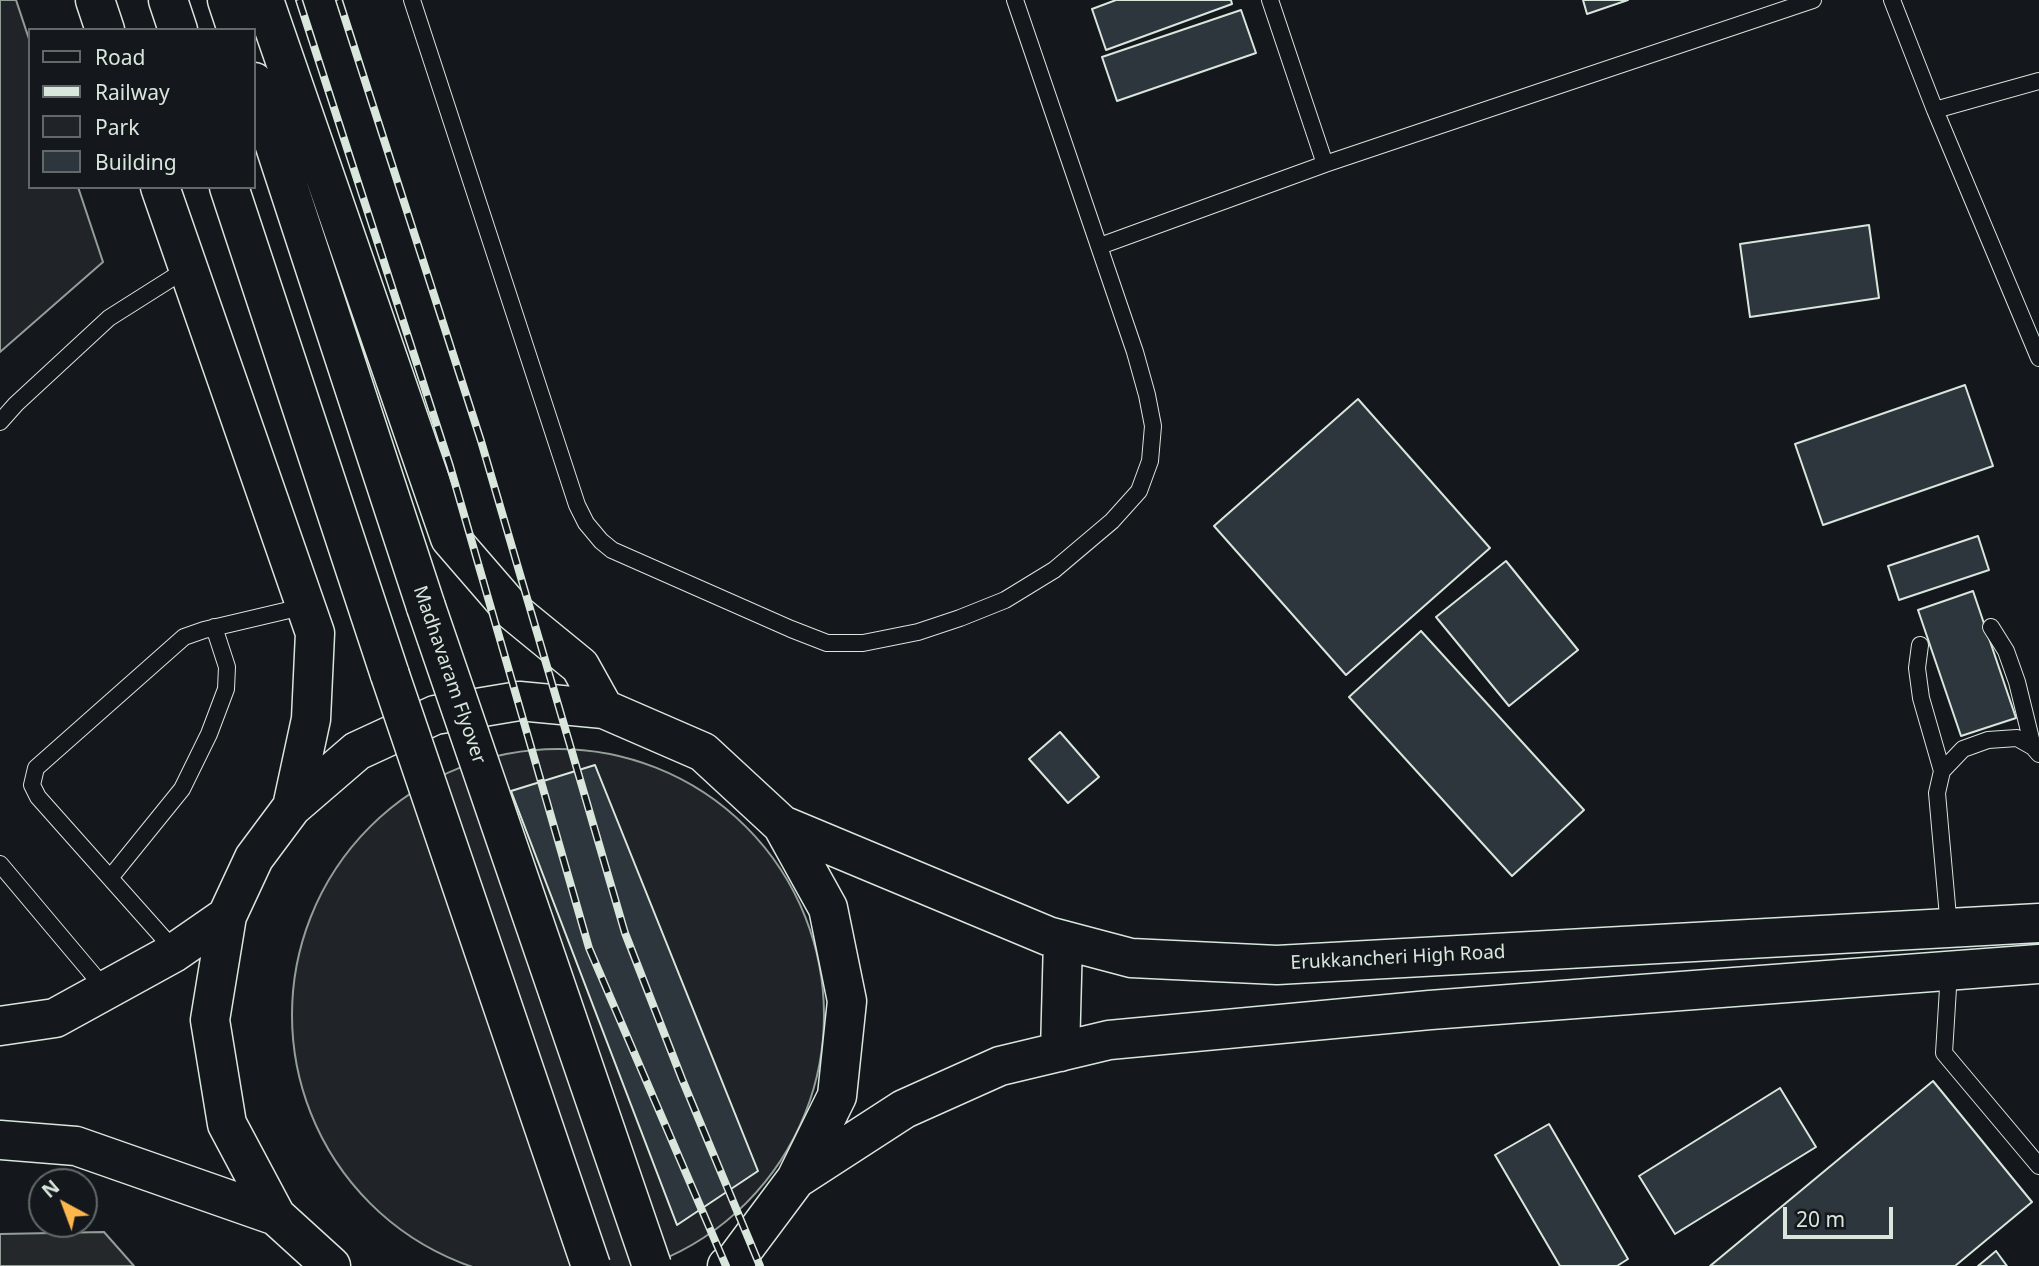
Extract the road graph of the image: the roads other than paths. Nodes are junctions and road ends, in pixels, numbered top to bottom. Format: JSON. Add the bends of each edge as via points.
{"nodes":[{"id":1,"x":95,"y":0,"type":"edge"},
{"id":2,"x":168,"y":0,"type":"edge"},
{"id":3,"x":227,"y":0,"type":"edge"},
{"id":4,"x":264,"y":0,"type":"edge"},
{"id":5,"x":411,"y":0,"type":"edge"},
{"id":6,"x":1015,"y":0,"type":"edge"},
{"id":7,"x":1270,"y":0,"type":"edge"},
{"id":8,"x":1814,"y":0,"type":"edge"},
{"id":9,"x":1892,"y":0,"type":"edge"},
{"id":10,"x":104,"y":28,"type":"edge"},
{"id":11,"x":177,"y":28,"type":"edge"},
{"id":12,"x":236,"y":28,"type":"edge"},
{"id":13,"x":2039,"y":81,"type":"edge"},
{"id":14,"x":256,"y":88,"type":"edge"},
{"id":15,"x":1935,"y":110,"type":"junction"},
{"id":16,"x":1325,"y":164,"type":"junction"},
{"id":17,"x":161,"y":189,"type":"edge"},
{"id":18,"x":230,"y":189,"type":"edge"},
{"id":19,"x":1100,"y":246,"type":"junction"},
{"id":20,"x":188,"y":268,"type":"junction"},
{"id":21,"x":2039,"y":358,"type":"edge"},
{"id":22,"x":0,"y":422,"type":"edge"},
{"id":23,"x":306,"y":606,"type":"junction"},
{"id":24,"x":1991,"y":626,"type":"dead end"},
{"id":25,"x":214,"y":627,"type":"junction"},
{"id":26,"x":1920,"y":645,"type":"dead end"},
{"id":27,"x":604,"y":709,"type":"junction"},
{"id":28,"x":2036,"y":750,"type":"edge"},
{"id":29,"x":1942,"y":771,"type":"junction"},
{"id":30,"x":292,"y":807,"type":"junction"},
{"id":31,"x":782,"y":825,"type":"junction"},
{"id":32,"x":0,"y":864,"type":"edge"},
{"id":33,"x":110,"y":878,"type":"junction"},
{"id":34,"x":228,"y":916,"type":"junction"},
{"id":35,"x":2039,"y":923,"type":"edge"},
{"id":36,"x":1949,"y":928,"type":"junction"},
{"id":37,"x":1063,"y":940,"type":"junction"},
{"id":38,"x":176,"y":952,"type":"junction"},
{"id":39,"x":2039,"y":964,"type":"edge"},
{"id":40,"x":1949,"y":972,"type":"junction"},
{"id":41,"x":106,"y":990,"type":"junction"},
{"id":42,"x":0,"y":1026,"type":"edge"},
{"id":43,"x":1060,"y":1052,"type":"junction"},
{"id":44,"x":0,"y":1140,"type":"edge"},
{"id":45,"x":2039,"y":1166,"type":"edge"},
{"id":46,"x":796,"y":1179,"type":"junction"},
{"id":47,"x":276,"y":1216,"type":"junction"},
{"id":48,"x":732,"y":1265,"type":"edge"},
{"id":49,"x":331,"y":1266,"type":"edge"},
{"id":50,"x":591,"y":1266,"type":"edge"},
{"id":51,"x":652,"y":1266,"type":"edge"}],
"edges":[{"from":1,"to":10,"type":"main road"},
{"from":2,"to":11,"type":"main road"},
{"from":3,"to":12,"type":"main road"},
{"from":4,"to":27,"type":"main road","via":[[450,538],[514,611],[580,666]]},
{"from":5,"to":19,"type":"lane","via":[[586,523],[612,550],[827,643],[863,643],[918,632],[1004,600],[1063,562],[1139,491],[1150,461],[1153,426],[1135,352]]},
{"from":6,"to":19,"type":"lane"},
{"from":7,"to":16,"type":"lane"},
{"from":8,"to":16,"type":"lane"},
{"from":9,"to":15,"type":"lane"},
{"from":13,"to":15,"type":"lane"},
{"from":14,"to":51,"type":"main road","name":"Madhavaram Flyover","bridge":true,"via":[[430,620]]},
{"from":15,"to":21,"type":"lane"},
{"from":16,"to":19,"type":"lane"},
{"from":17,"to":20,"type":"main road"},
{"from":18,"to":50,"type":"main road","bridge":true},
{"from":20,"to":22,"type":"lane","via":[[109,318]]},
{"from":20,"to":23,"type":"main road"},
{"from":23,"to":25,"type":"lane"},
{"from":23,"to":30,"type":"main road","via":[[315,633],[312,719]]},
{"from":24,"to":28,"type":"lane","via":[[2017,681]]},
{"from":25,"to":33,"type":"lane","via":[[227,667],[226,689],[209,734],[182,789]]},
{"from":25,"to":33,"type":"lane","via":[[184,637],[36,768],[32,785],[38,797]]},
{"from":26,"to":29,"type":"lane","via":[[1921,698]]},
{"from":27,"to":30,"type":"main road","via":[[519,701],[435,715],[357,751]]},
{"from":27,"to":31,"type":"main road","via":[[703,752]]},
{"from":28,"to":29,"type":"lane","via":[[2017,738],[1988,740],[1963,750]]},
{"from":29,"to":36,"type":"lane","via":[[1937,793]]},
{"from":30,"to":34,"type":"main road","via":[[254,858]]},
{"from":31,"to":37,"type":"main road","name":"Erukkancheri High Road"},
{"from":31,"to":46,"type":"main road","via":[[828,908],[847,1001],[837,1096]]},
{"from":32,"to":41,"type":"lane"},
{"from":33,"to":38,"type":"lane"},
{"from":34,"to":38,"type":"main road"},
{"from":34,"to":47,"type":"main road","via":[[210,1020],[227,1124]]},
{"from":35,"to":36,"type":"main road","name":"Erukkancheri High Road"},
{"from":36,"to":37,"type":"main road","name":"Erukkancheri High Road","via":[[1277,965],[1131,958]]},
{"from":37,"to":43,"type":"main road"},
{"from":38,"to":41,"type":"main road"},
{"from":39,"to":40,"type":"main road"},
{"from":40,"to":43,"type":"main road","via":[[1430,1010],[1109,1040]]},
{"from":40,"to":45,"type":"lane","via":[[1944,1052]]},
{"from":41,"to":42,"type":"main road","via":[[55,1018]]},
{"from":43,"to":46,"type":"main road","via":[[1000,1066],[904,1110]]},
{"from":44,"to":47,"type":"main road","via":[[76,1146]]},
{"from":46,"to":48,"type":"main road"},
{"from":47,"to":49,"type":"main road"}]}
